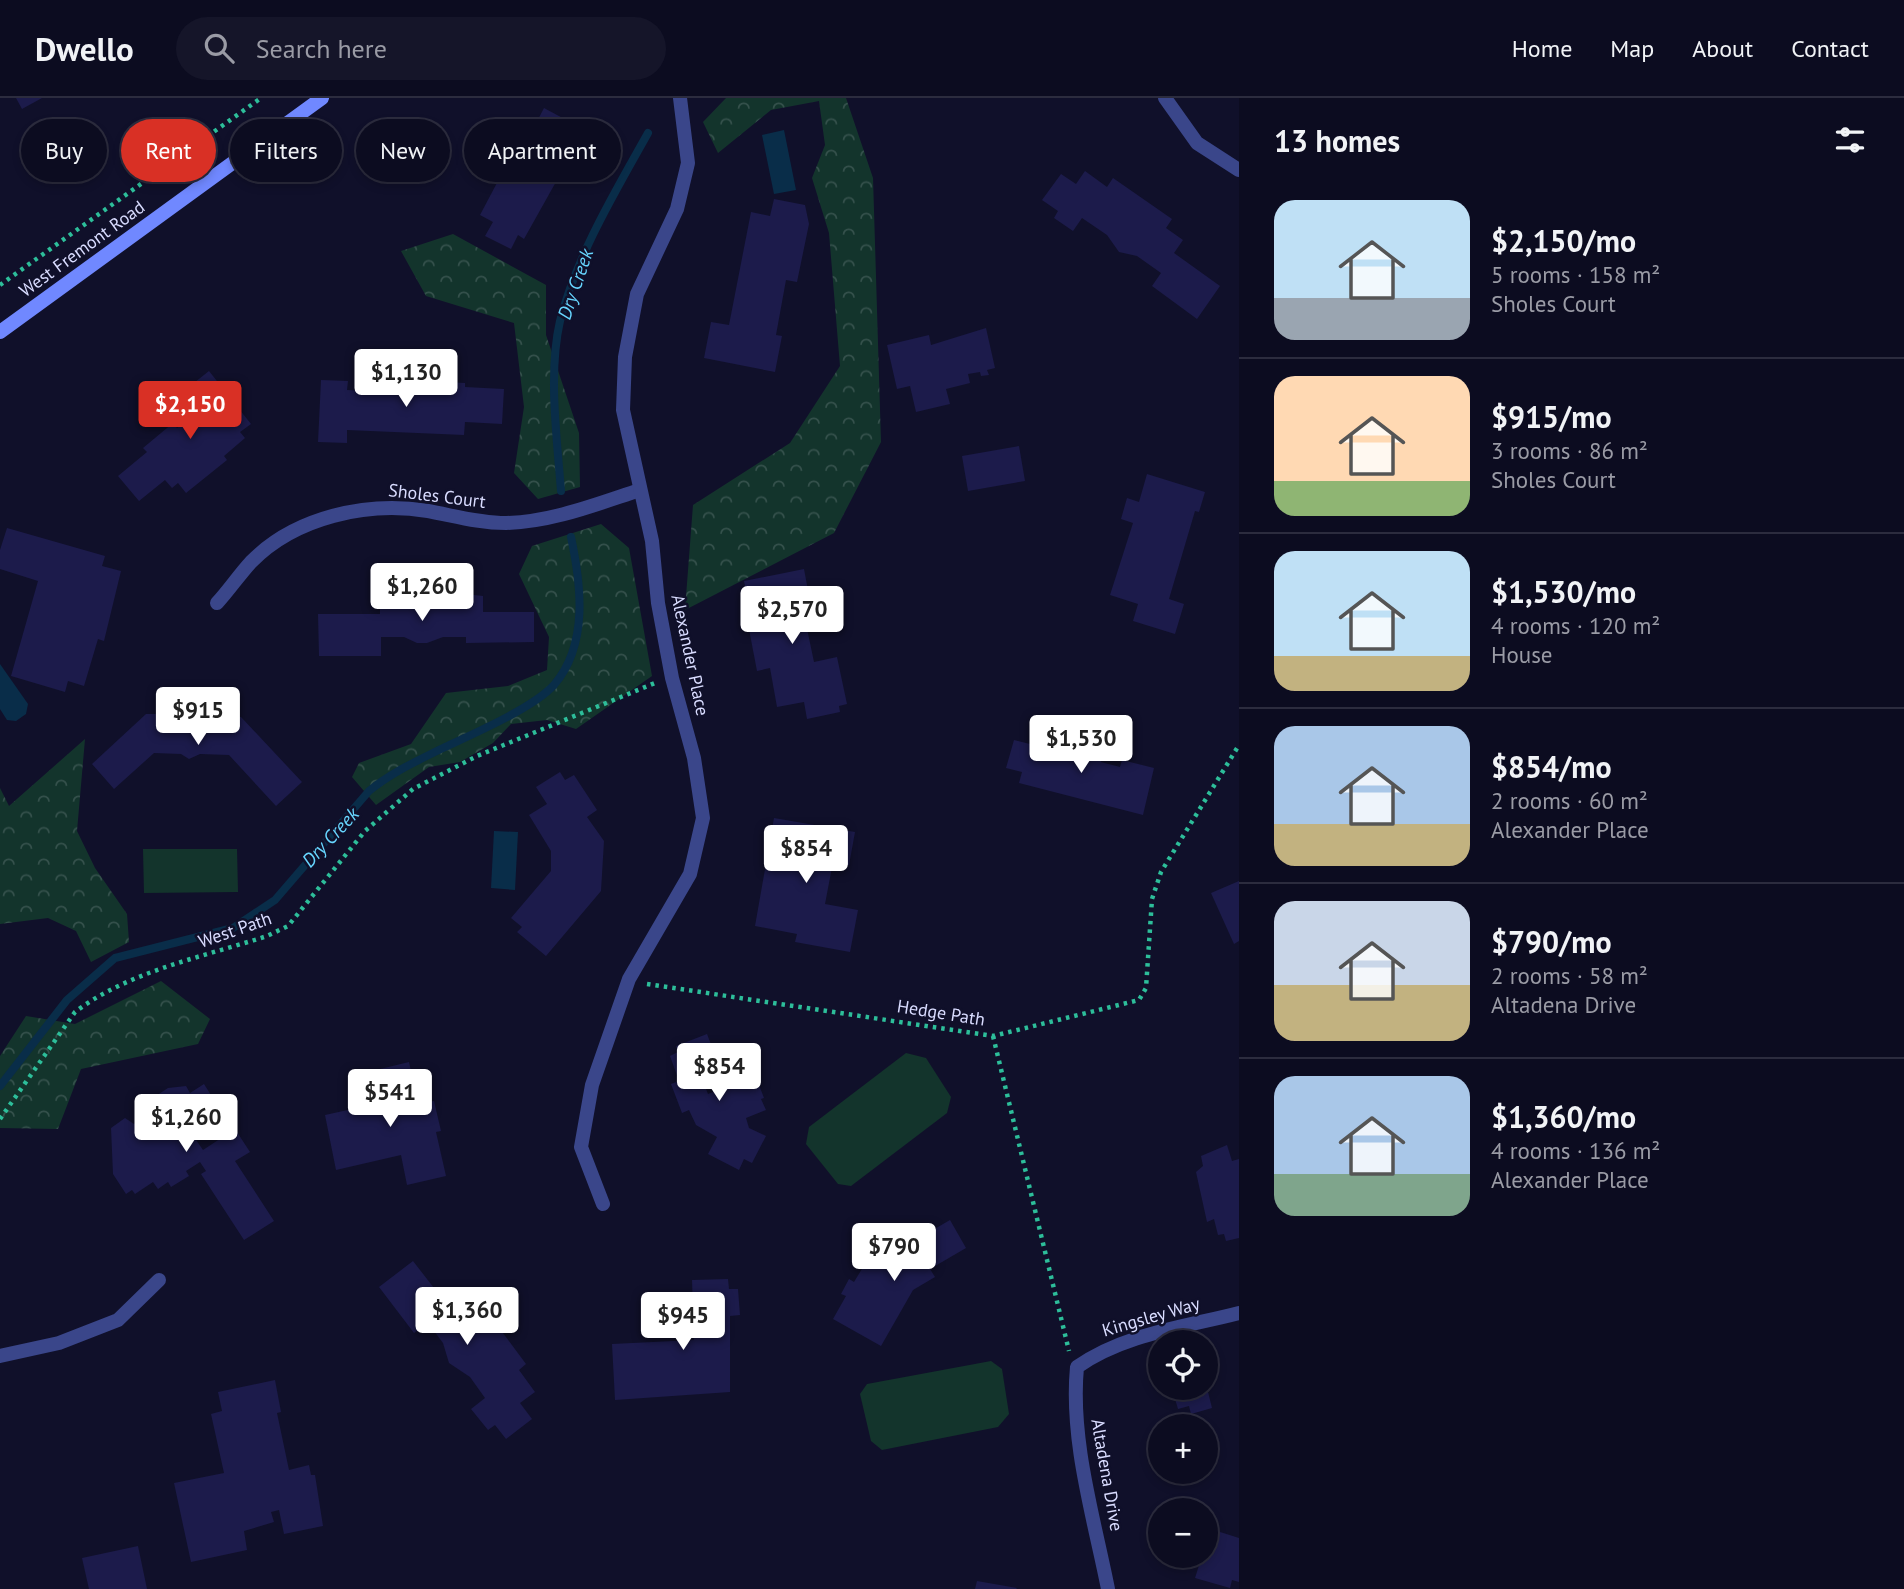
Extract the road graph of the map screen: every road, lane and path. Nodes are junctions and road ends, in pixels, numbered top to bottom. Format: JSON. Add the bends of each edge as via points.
{"nodes":[{"id":1,"x":261,"y":98,"type":"edge"},
{"id":2,"x":323,"y":98,"type":"edge"},
{"id":3,"x":680,"y":98,"type":"edge"},
{"id":4,"x":1165,"y":98,"type":"edge"},
{"id":5,"x":1239,"y":170,"type":"edge"},
{"id":6,"x":0,"y":285,"type":"edge"},
{"id":7,"x":0,"y":332,"type":"edge"},
{"id":8,"x":640,"y":491,"type":"junction"},
{"id":9,"x":217,"y":604,"type":"dead end"},
{"id":10,"x":672,"y":678,"type":"junction"},
{"id":11,"x":1239,"y":745,"type":"edge"},
{"id":12,"x":629,"y":979,"type":"junction"},
{"id":13,"x":993,"y":1036,"type":"junction"},
{"id":14,"x":0,"y":1119,"type":"edge"},
{"id":15,"x":603,"y":1204,"type":"dead end"},
{"id":16,"x":159,"y":1280,"type":"dead end"},
{"id":17,"x":1239,"y":1312,"type":"edge"},
{"id":18,"x":0,"y":1356,"type":"edge"},
{"id":19,"x":1077,"y":1367,"type":"junction"},
{"id":20,"x":1108,"y":1589,"type":"edge"}],
"edges":[{"from":1,"to":6,"type":"path"},
{"from":2,"to":7,"type":"street","name":"West Fremont Road"},
{"from":3,"to":8,"type":"street","name":"Alexander Place","via":[[688,163],[677,209],[638,294],[625,357],[623,410]]},
{"from":4,"to":5,"type":"street","via":[[1197,143]]},
{"from":8,"to":9,"type":"street","name":"Sholes Court","via":[[557,516],[508,523],[468,521],[426,511],[362,508],[291,532],[252,561]]},
{"from":8,"to":10,"type":"street","name":"Alexander Place"},
{"from":10,"to":12,"type":"street","name":"Alexander Place","via":[[694,758],[704,818],[690,874]]},
{"from":10,"to":14,"type":"path","name":"West Path","via":[[477,755],[413,789],[365,831],[288,926],[134,979],[88,1002],[75,1012]]},
{"from":11,"to":13,"type":"path","via":[[1161,872],[1152,899],[1146,988],[1139,1000]]},
{"from":12,"to":13,"type":"path","name":"Hedge Path"},
{"from":12,"to":15,"type":"street","name":"Alexander Place","via":[[592,1085],[581,1147]]},
{"from":13,"to":19,"type":"path","name":"Hedge Path","via":[[1066,1345]]},
{"from":16,"to":18,"type":"street","via":[[118,1320],[59,1343]]},
{"from":17,"to":19,"type":"street","name":"Kingsley Way","via":[[1098,1352]]},
{"from":19,"to":20,"type":"street","name":"Altadena Drive","via":[[1076,1410]]}]}
